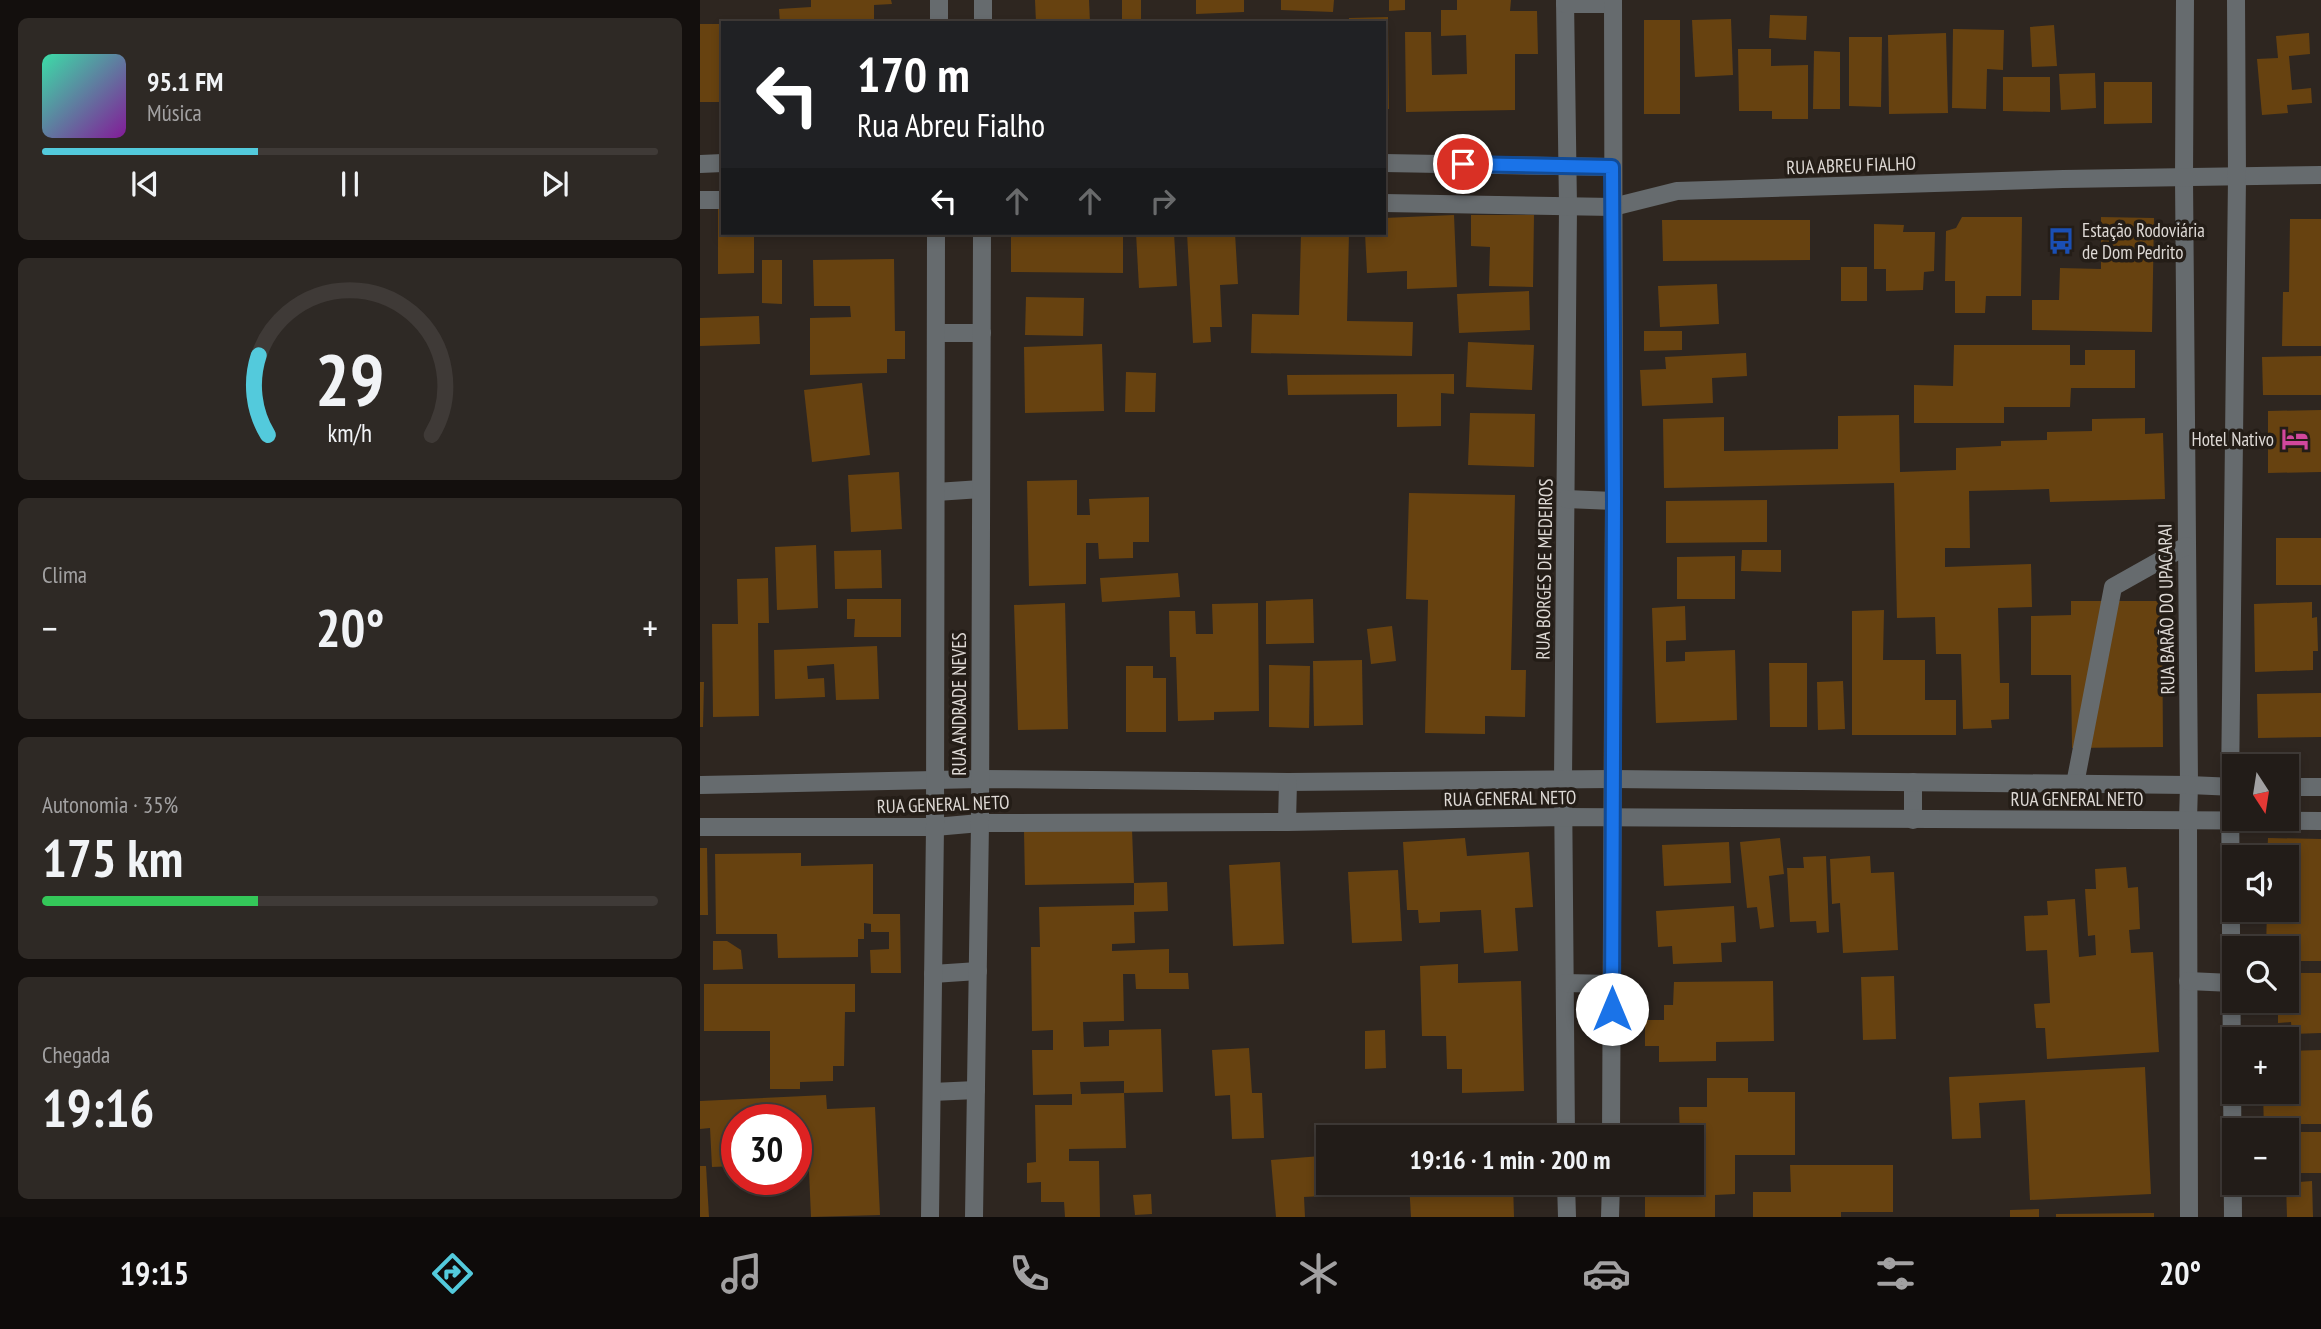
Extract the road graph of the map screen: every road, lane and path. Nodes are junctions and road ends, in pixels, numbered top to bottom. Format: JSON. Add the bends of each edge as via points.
{"nodes":[{"id":1,"x":939,"y":0,"type":"edge"},
{"id":2,"x":983,"y":0,"type":"edge"},
{"id":3,"x":2185,"y":0,"type":"edge"},
{"id":4,"x":2236,"y":0,"type":"edge"},
{"id":5,"x":1565,"y":2,"type":"edge"},
{"id":6,"x":1613,"y":2,"type":"edge"},
{"id":7,"x":939,"y":21,"type":"edge"},
{"id":8,"x":983,"y":21,"type":"edge"},
{"id":9,"x":721,"y":163,"type":"edge"},
{"id":10,"x":1386,"y":163,"type":"edge"},
{"id":11,"x":700,"y":164,"type":"edge"},
{"id":12,"x":1568,"y":165,"type":"junction"},
{"id":13,"x":1612,"y":167,"type":"junction"},
{"id":14,"x":2321,"y":176,"type":"edge"},
{"id":15,"x":2236,"y":177,"type":"junction"},
{"id":16,"x":2184,"y":178,"type":"junction"},
{"id":17,"x":700,"y":200,"type":"edge"},
{"id":18,"x":721,"y":200,"type":"edge"},
{"id":19,"x":1386,"y":203,"type":"edge"},
{"id":20,"x":1568,"y":206,"type":"junction"},
{"id":21,"x":1613,"y":207,"type":"junction"},
{"id":22,"x":936,"y":235,"type":"edge"},
{"id":23,"x":982,"y":235,"type":"edge"},
{"id":24,"x":936,"y":333,"type":"junction"},
{"id":25,"x":982,"y":333,"type":"junction"},
{"id":26,"x":981,"y":489,"type":"junction"},
{"id":27,"x":936,"y":492,"type":"junction"},
{"id":28,"x":1566,"y":499,"type":"junction"},
{"id":29,"x":1614,"y":501,"type":"junction"},
{"id":30,"x":2186,"y":546,"type":"junction"},
{"id":31,"x":2232,"y":754,"type":"edge"},
{"id":32,"x":980,"y":779,"type":"junction"},
{"id":33,"x":1612,"y":779,"type":"junction"},
{"id":34,"x":1563,"y":780,"type":"junction"},
{"id":35,"x":936,"y":781,"type":"junction"},
{"id":36,"x":1288,"y":782,"type":"junction"},
{"id":37,"x":1913,"y":782,"type":"junction"},
{"id":38,"x":2075,"y":784,"type":"junction"},
{"id":39,"x":700,"y":785,"type":"edge"},
{"id":40,"x":2189,"y":785,"type":"junction"},
{"id":41,"x":2222,"y":787,"type":"edge"},
{"id":42,"x":2300,"y":787,"type":"edge"},
{"id":43,"x":2321,"y":787,"type":"edge"},
{"id":44,"x":1564,"y":817,"type":"junction"},
{"id":45,"x":1613,"y":819,"type":"junction"},
{"id":46,"x":1913,"y":820,"type":"junction"},
{"id":47,"x":2188,"y":820,"type":"junction"},
{"id":48,"x":2222,"y":821,"type":"edge"},
{"id":49,"x":2300,"y":821,"type":"edge"},
{"id":50,"x":2321,"y":821,"type":"edge"},
{"id":51,"x":1287,"y":822,"type":"junction"},
{"id":52,"x":980,"y":823,"type":"junction"},
{"id":53,"x":700,"y":827,"type":"edge"},
{"id":54,"x":935,"y":827,"type":"junction"},
{"id":55,"x":2231,"y":831,"type":"edge"},
{"id":56,"x":2232,"y":936,"type":"edge"},
{"id":57,"x":978,"y":971,"type":"junction"},
{"id":58,"x":933,"y":974,"type":"junction"},
{"id":59,"x":2188,"y":981,"type":"junction"},
{"id":60,"x":1566,"y":983,"type":"junction"},
{"id":61,"x":2222,"y":983,"type":"edge"},
{"id":62,"x":1612,"y":984,"type":"junction"},
{"id":63,"x":2232,"y":1013,"type":"edge"},
{"id":64,"x":976,"y":1090,"type":"junction"},
{"id":65,"x":932,"y":1092,"type":"junction"},
{"id":66,"x":1566,"y":1125,"type":"edge"},
{"id":67,"x":1611,"y":1125,"type":"edge"},
{"id":68,"x":1566,"y":1195,"type":"edge"},
{"id":69,"x":1611,"y":1195,"type":"edge"},
{"id":70,"x":930,"y":1217,"type":"edge"},
{"id":71,"x":974,"y":1217,"type":"edge"},
{"id":72,"x":1567,"y":1217,"type":"edge"},
{"id":73,"x":1610,"y":1217,"type":"edge"},
{"id":74,"x":2189,"y":1217,"type":"edge"},
{"id":75,"x":2233,"y":1217,"type":"edge"}],
"edges":[{"from":1,"to":7,"type":"street"},
{"from":2,"to":8,"type":"street"},
{"from":3,"to":16,"type":"street","name":"RUA BARÃO DO UPACARAI"},
{"from":4,"to":15,"type":"street"},
{"from":5,"to":6,"type":"street"},
{"from":5,"to":12,"type":"street","name":"RUA BORGES DE MEDEIROS"},
{"from":6,"to":13,"type":"street"},
{"from":9,"to":11,"type":"street"},
{"from":10,"to":12,"type":"street"},
{"from":12,"to":13,"type":"street"},
{"from":12,"to":20,"type":"street","name":"RUA BORGES DE MEDEIROS"},
{"from":13,"to":21,"type":"street"},
{"from":14,"to":15,"type":"street","name":"RUA ABREU FIALHO"},
{"from":15,"to":16,"type":"street","name":"RUA ABREU FIALHO"},
{"from":15,"to":31,"type":"street"},
{"from":16,"to":21,"type":"street","name":"RUA ABREU FIALHO","via":[[1677,191]]},
{"from":16,"to":30,"type":"street","name":"RUA BARÃO DO UPACARAI"},
{"from":17,"to":18,"type":"street"},
{"from":19,"to":20,"type":"street","name":"RUA ABREU FIALHO"},
{"from":20,"to":21,"type":"street","name":"RUA ABREU FIALHO"},
{"from":20,"to":28,"type":"street","name":"RUA BORGES DE MEDEIROS"},
{"from":21,"to":29,"type":"street"},
{"from":22,"to":24,"type":"street","name":"RUA ANDRADE NEVES"},
{"from":23,"to":25,"type":"street","name":"RUA ANDRADE NEVES"},
{"from":24,"to":25,"type":"street"},
{"from":24,"to":27,"type":"street","name":"RUA ANDRADE NEVES"},
{"from":25,"to":26,"type":"street","name":"RUA ANDRADE NEVES"},
{"from":26,"to":27,"type":"street"},
{"from":26,"to":32,"type":"street","name":"RUA ANDRADE NEVES"},
{"from":27,"to":35,"type":"street","name":"RUA ANDRADE NEVES"},
{"from":28,"to":29,"type":"street"},
{"from":28,"to":34,"type":"street","name":"RUA BORGES DE MEDEIROS"},
{"from":29,"to":33,"type":"street"},
{"from":30,"to":38,"type":"street","via":[[2113,587]]},
{"from":30,"to":40,"type":"street","name":"RUA BARÃO DO UPACARAI"},
{"from":32,"to":35,"type":"street","name":"RUA GENERAL NETO"},
{"from":32,"to":36,"type":"street","name":"RUA GENERAL NETO"},
{"from":32,"to":52,"type":"street","name":"RUA ANDRADE NEVES"},
{"from":33,"to":34,"type":"street","name":"RUA GENERAL NETO"},
{"from":33,"to":37,"type":"street","name":"RUA GENERAL NETO"},
{"from":33,"to":45,"type":"street"},
{"from":34,"to":36,"type":"street","name":"RUA GENERAL NETO"},
{"from":34,"to":44,"type":"street","name":"RUA BORGES DE MEDEIROS"},
{"from":35,"to":39,"type":"street","name":"RUA GENERAL NETO"},
{"from":35,"to":54,"type":"street","name":"RUA ANDRADE NEVES"},
{"from":36,"to":51,"type":"street"},
{"from":37,"to":38,"type":"street","name":"RUA GENERAL NETO"},
{"from":37,"to":46,"type":"street"},
{"from":38,"to":40,"type":"street","name":"RUA GENERAL NETO"},
{"from":40,"to":41,"type":"street","name":"RUA GENERAL NETO"},
{"from":40,"to":47,"type":"street","name":"RUA BARÃO DO UPACARAI"},
{"from":42,"to":43,"type":"street"},
{"from":44,"to":45,"type":"street","name":"RUA GENERAL NETO"},
{"from":44,"to":51,"type":"street","name":"RUA GENERAL NETO"},
{"from":44,"to":60,"type":"street","name":"RUA BORGES DE MEDEIROS"},
{"from":45,"to":46,"type":"street","name":"RUA GENERAL NETO"},
{"from":45,"to":62,"type":"street"},
{"from":46,"to":47,"type":"street","name":"RUA GENERAL NETO"},
{"from":47,"to":48,"type":"street","name":"RUA GENERAL NETO"},
{"from":47,"to":59,"type":"street","name":"RUA BARÃO DO UPACARAI"},
{"from":49,"to":50,"type":"street","name":"RUA GENERAL NETO"},
{"from":51,"to":52,"type":"street","name":"RUA GENERAL NETO"},
{"from":52,"to":54,"type":"street","name":"RUA GENERAL NETO"},
{"from":52,"to":57,"type":"street","name":"RUA ANDRADE NEVES"},
{"from":53,"to":54,"type":"street","name":"RUA GENERAL NETO"},
{"from":54,"to":58,"type":"street","name":"RUA ANDRADE NEVES"},
{"from":55,"to":56,"type":"street"},
{"from":57,"to":58,"type":"street"},
{"from":57,"to":64,"type":"street","name":"RUA ANDRADE NEVES"},
{"from":58,"to":65,"type":"street","name":"RUA ANDRADE NEVES"},
{"from":59,"to":61,"type":"street"},
{"from":59,"to":74,"type":"street","name":"RUA BARÃO DO UPACARAI"},
{"from":60,"to":62,"type":"street"},
{"from":60,"to":66,"type":"street","name":"RUA BORGES DE MEDEIROS"},
{"from":62,"to":67,"type":"street"},
{"from":63,"to":75,"type":"street"},
{"from":64,"to":65,"type":"street"},
{"from":64,"to":71,"type":"street","name":"RUA ANDRADE NEVES"},
{"from":65,"to":70,"type":"street","name":"RUA ANDRADE NEVES"},
{"from":68,"to":72,"type":"street"},
{"from":69,"to":73,"type":"street"}]}
